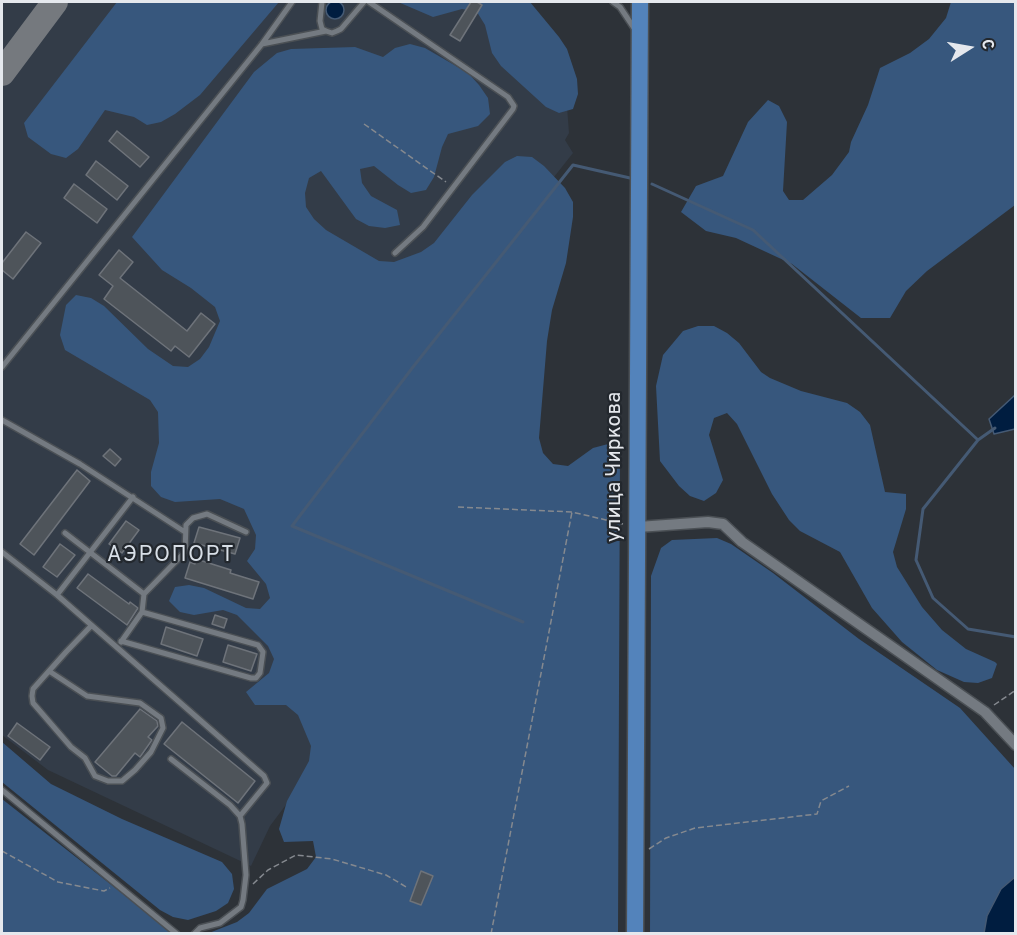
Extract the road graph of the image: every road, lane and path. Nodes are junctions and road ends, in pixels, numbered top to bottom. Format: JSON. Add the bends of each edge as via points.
{"nodes":[{"id":1,"x":292,"y":2,"type":"edge"},
{"id":2,"x":322,"y":2,"type":"edge"},
{"id":3,"x":366,"y":2,"type":"edge"},
{"id":4,"x":613,"y":2,"type":"edge"},
{"id":5,"x":640,"y":2,"type":"edge"},
{"id":6,"x":326,"y":31,"type":"junction"},
{"id":7,"x":640,"y":36,"type":"junction"},
{"id":8,"x":262,"y":44,"type":"junction"},
{"id":9,"x":364,"y":124,"type":"dead end"},
{"id":10,"x":454,"y":188,"type":"junction"},
{"id":11,"x":395,"y":253,"type":"dead end"},
{"id":12,"x":2,"y":367,"type":"edge"},
{"id":13,"x":2,"y":420,"type":"edge"},
{"id":14,"x":133,"y":498,"type":"junction"},
{"id":15,"x":458,"y":507,"type":"dead end"},
{"id":16,"x":572,"y":512,"type":"junction"},
{"id":17,"x":638,"y":527,"type":"junction"},
{"id":18,"x":185,"y":532,"type":"junction"},
{"id":19,"x":246,"y":532,"type":"dead end"},
{"id":20,"x":65,"y":533,"type":"dead end"},
{"id":21,"x":2,"y":552,"type":"edge"},
{"id":22,"x":90,"y":552,"type":"junction"},
{"id":23,"x":144,"y":594,"type":"junction"},
{"id":24,"x":57,"y":595,"type":"junction"},
{"id":25,"x":142,"y":612,"type":"junction"},
{"id":26,"x":91,"y":626,"type":"junction"},
{"id":27,"x":120,"y":644,"type":"junction"},
{"id":28,"x":49,"y":671,"type":"junction"},
{"id":29,"x":1016,"y":690,"type":"edge"},
{"id":30,"x":985,"y":712,"type":"junction"},
{"id":31,"x":1016,"y":745,"type":"edge"},
{"id":32,"x":171,"y":759,"type":"dead end"},
{"id":33,"x":849,"y":786,"type":"dead end"},
{"id":34,"x":2,"y":790,"type":"edge"},
{"id":35,"x":240,"y":816,"type":"junction"},
{"id":36,"x":2,"y":851,"type":"edge"},
{"id":37,"x":636,"y":858,"type":"junction"},
{"id":38,"x":119,"y":885,"type":"junction"},
{"id":39,"x":408,"y":888,"type":"dead end"},
{"id":40,"x":243,"y":900,"type":"junction"},
{"id":41,"x":177,"y":933,"type":"edge"},
{"id":42,"x":194,"y":933,"type":"edge"},
{"id":43,"x":492,"y":933,"type":"edge"},
{"id":44,"x":635,"y":933,"type":"edge"}],
"edges":[{"from":1,"to":8,"type":"lane"},
{"from":2,"to":6,"type":"lane","via":[[320,21]]},
{"from":3,"to":6,"type":"lane","via":[[341,29]]},
{"from":3,"to":10,"type":"lane","via":[[508,97],[514,106]]},
{"from":4,"to":7,"type":"lane"},
{"from":5,"to":7,"type":"main road","name":"улица Чиркова"},
{"from":6,"to":8,"type":"lane"},
{"from":7,"to":17,"type":"main road","name":"улица Чиркова"},
{"from":8,"to":12,"type":"lane"},
{"from":9,"to":10,"type":"path"},
{"from":10,"to":11,"type":"lane","via":[[423,227]]},
{"from":13,"to":14,"type":"lane"},
{"from":14,"to":18,"type":"lane"},
{"from":14,"to":22,"type":"lane"},
{"from":15,"to":16,"type":"path"},
{"from":16,"to":17,"type":"path"},
{"from":16,"to":43,"type":"path"},
{"from":17,"to":30,"type":"street","via":[[723,524],[742,542]]},
{"from":17,"to":37,"type":"main road","name":"улица Чиркова"},
{"from":18,"to":19,"type":"lane","via":[[193,518],[207,514]]},
{"from":18,"to":23,"type":"lane","via":[[185,552]]},
{"from":20,"to":22,"type":"lane"},
{"from":21,"to":24,"type":"lane"},
{"from":22,"to":23,"type":"lane"},
{"from":22,"to":24,"type":"lane"},
{"from":23,"to":25,"type":"lane"},
{"from":24,"to":26,"type":"lane"},
{"from":25,"to":27,"type":"lane"},
{"from":25,"to":27,"type":"lane","via":[[258,645],[263,652],[260,673],[251,678]]},
{"from":26,"to":27,"type":"lane"},
{"from":26,"to":28,"type":"lane"},
{"from":27,"to":35,"type":"lane","via":[[266,779],[267,783]]},
{"from":28,"to":28,"type":"lane","via":[[33,689],[33,703],[85,758],[95,776],[122,781],[152,752],[163,728],[161,718],[140,703],[87,696]]},
{"from":29,"to":30,"type":"path"},
{"from":30,"to":31,"type":"street"},
{"from":32,"to":35,"type":"lane"},
{"from":33,"to":37,"type":"path","via":[[820,801],[817,814],[695,828],[666,838]]},
{"from":34,"to":38,"type":"lane"},
{"from":35,"to":40,"type":"lane","via":[[246,874]]},
{"from":36,"to":38,"type":"path","via":[[58,882],[104,891]]},
{"from":37,"to":44,"type":"main road","name":"улица Чиркова"},
{"from":38,"to":41,"type":"lane"},
{"from":39,"to":40,"type":"path","via":[[375,871],[332,859],[296,855],[268,870],[254,882]]},
{"from":40,"to":42,"type":"lane","via":[[220,923]]}]}
